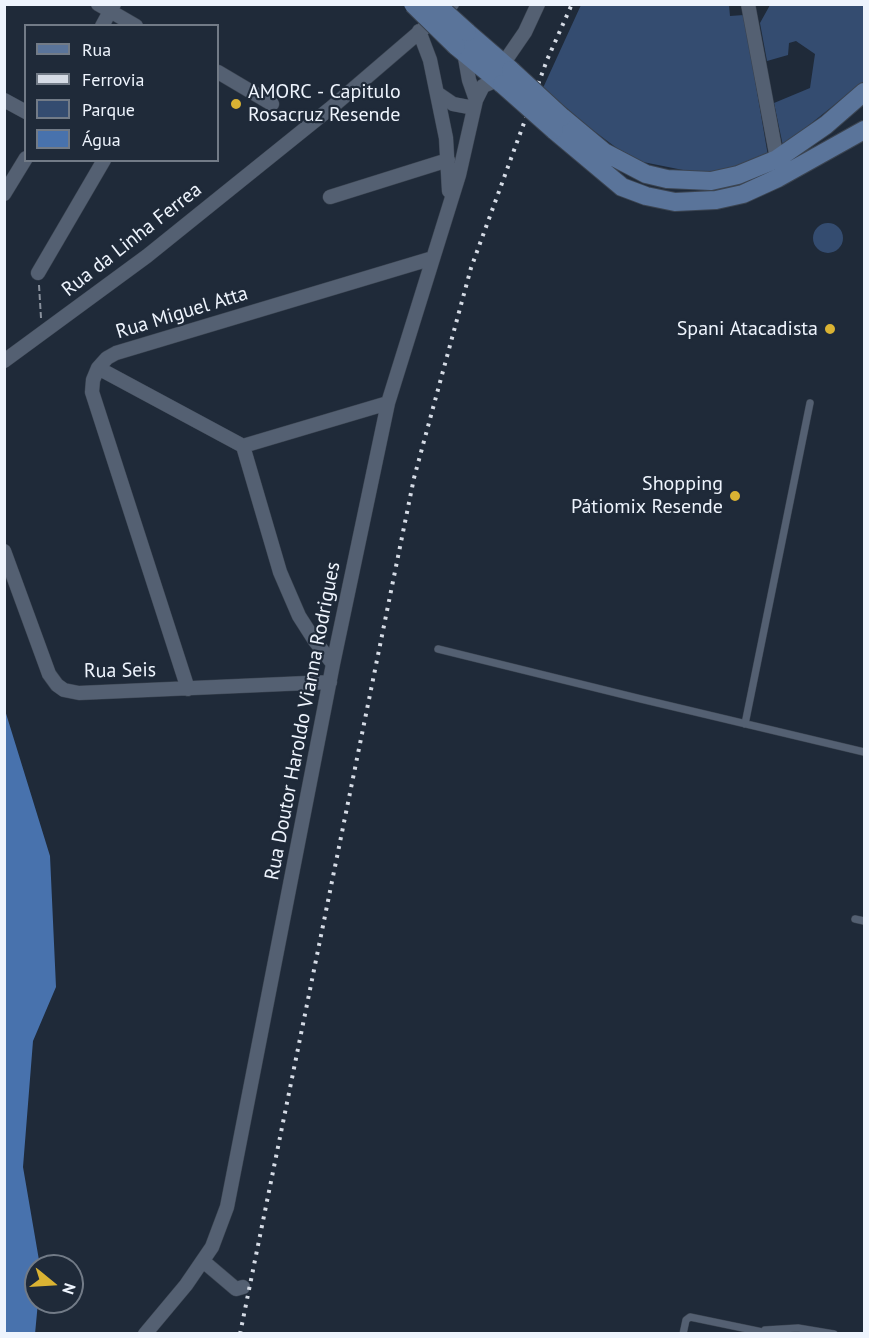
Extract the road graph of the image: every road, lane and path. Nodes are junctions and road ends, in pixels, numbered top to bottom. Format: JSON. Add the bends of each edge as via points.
{"nodes":[{"id":1,"x":413,"y":4,"type":"edge"},
{"id":2,"x":436,"y":4,"type":"edge"},
{"id":3,"x":452,"y":4,"type":"edge"},
{"id":4,"x":538,"y":4,"type":"edge"},
{"id":5,"x":748,"y":4,"type":"edge"},
{"id":6,"x":108,"y":7,"type":"edge"},
{"id":7,"x":103,"y":24,"type":"edge"},
{"id":8,"x":133,"y":24,"type":"edge"},
{"id":9,"x":419,"y":31,"type":"junction"},
{"id":10,"x":462,"y":43,"type":"junction"},
{"id":11,"x":219,"y":73,"type":"edge"},
{"id":12,"x":503,"y":75,"type":"junction"},
{"id":13,"x":864,"y":92,"type":"edge"},
{"id":14,"x":437,"y":93,"type":"junction"},
{"id":15,"x":4,"y":100,"type":"edge"},
{"id":16,"x":272,"y":104,"type":"dead end"},
{"id":17,"x":475,"y":104,"type":"junction"},
{"id":18,"x":24,"y":111,"type":"edge"},
{"id":19,"x":558,"y":123,"type":"junction"},
{"id":20,"x":864,"y":130,"type":"edge"},
{"id":21,"x":777,"y":159,"type":"junction"},
{"id":22,"x":448,"y":160,"type":"junction"},
{"id":23,"x":24,"y":161,"type":"edge"},
{"id":24,"x":103,"y":162,"type":"edge"},
{"id":25,"x":4,"y":194,"type":"edge"},
{"id":26,"x":330,"y":197,"type":"dead end"},
{"id":27,"x":449,"y":202,"type":"junction"},
{"id":28,"x":433,"y":258,"type":"junction"},
{"id":29,"x":38,"y":273,"type":"joint"},
{"id":30,"x":42,"y":333,"type":"junction"},
{"id":31,"x":4,"y":361,"type":"edge"},
{"id":32,"x":98,"y":368,"type":"junction"},
{"id":33,"x":810,"y":403,"type":"dead end"},
{"id":34,"x":388,"y":404,"type":"junction"},
{"id":35,"x":243,"y":446,"type":"junction"},
{"id":36,"x":4,"y":551,"type":"edge"},
{"id":37,"x":438,"y":649,"type":"dead end"},
{"id":38,"x":333,"y":664,"type":"junction"},
{"id":39,"x":330,"y":682,"type":"junction"},
{"id":40,"x":188,"y":689,"type":"junction"},
{"id":41,"x":745,"y":724,"type":"junction"},
{"id":42,"x":864,"y":752,"type":"edge"},
{"id":43,"x":855,"y":919,"type":"dead end"},
{"id":44,"x":864,"y":921,"type":"edge"},
{"id":45,"x":203,"y":1261,"type":"junction"},
{"id":46,"x":243,"y":1287,"type":"dead end"},
{"id":47,"x":758,"y":1330,"type":"junction"},
{"id":48,"x":145,"y":1334,"type":"edge"},
{"id":49,"x":683,"y":1334,"type":"edge"},
{"id":50,"x":772,"y":1334,"type":"edge"},
{"id":51,"x":834,"y":1334,"type":"edge"}],
"edges":[{"from":1,"to":10,"type":"main road","bridge":true},
{"from":2,"to":10,"type":"main road","bridge":true},
{"from":3,"to":9,"type":"street","name":"Rua da Linha Ferrea"},
{"from":4,"to":12,"type":"street"},
{"from":5,"to":21,"type":"street"},
{"from":6,"to":7,"type":"street"},
{"from":6,"to":8,"type":"street"},
{"from":9,"to":14,"type":"street"},
{"from":9,"to":30,"type":"street","name":"Rua da Linha Ferrea","via":[[332,107],[147,256]]},
{"from":10,"to":12,"type":"main road"},
{"from":10,"to":17,"type":"street"},
{"from":11,"to":16,"type":"street"},
{"from":12,"to":17,"type":"street","via":[[483,86]]},
{"from":12,"to":19,"type":"main road","bridge":true},
{"from":13,"to":21,"type":"main road"},
{"from":14,"to":17,"type":"street","via":[[453,104]]},
{"from":14,"to":22,"type":"street"},
{"from":15,"to":18,"type":"street"},
{"from":17,"to":27,"type":"street","name":"Rua Doutor Haroldo Vianna Rodrigues"},
{"from":19,"to":20,"type":"main road","via":[[622,187],[675,202],[742,194]]},
{"from":19,"to":21,"type":"main road","via":[[619,161],[645,174],[667,179],[711,181]]},
{"from":22,"to":26,"type":"street"},
{"from":22,"to":27,"type":"street"},
{"from":23,"to":25,"type":"street"},
{"from":24,"to":29,"type":"street"},
{"from":27,"to":28,"type":"street","name":"Rua Doutor Haroldo Vianna Rodrigues"},
{"from":28,"to":32,"type":"street","name":"Rua Miguel Atta","via":[[116,353]]},
{"from":28,"to":34,"type":"street","name":"Rua Doutor Haroldo Vianna Rodrigues"},
{"from":29,"to":30,"type":"path"},
{"from":30,"to":31,"type":"street","name":"Rua da Linha Ferrea"},
{"from":32,"to":35,"type":"street"},
{"from":32,"to":40,"type":"street","via":[[92,392]]},
{"from":33,"to":41,"type":"lane"},
{"from":34,"to":35,"type":"street"},
{"from":34,"to":38,"type":"street","name":"Rua Doutor Haroldo Vianna Rodrigues"},
{"from":35,"to":38,"type":"street","via":[[280,572],[299,616]]},
{"from":36,"to":40,"type":"street","name":"Rua Seis","via":[[57,685],[79,693]]},
{"from":37,"to":41,"type":"lane"},
{"from":38,"to":39,"type":"street","name":"Rua Doutor Haroldo Vianna Rodrigues"},
{"from":39,"to":40,"type":"street","name":"Rua Seis"},
{"from":39,"to":45,"type":"street","name":"Rua Doutor Haroldo Vianna Rodrigues","via":[[227,1207]]},
{"from":41,"to":42,"type":"lane"},
{"from":43,"to":44,"type":"lane"},
{"from":45,"to":46,"type":"street","via":[[236,1289]]},
{"from":45,"to":48,"type":"street","name":"Rua Doutor Haroldo Vianna Rodrigues"},
{"from":47,"to":49,"type":"lane","via":[[690,1317]]},
{"from":47,"to":50,"type":"lane"},
{"from":47,"to":51,"type":"lane","via":[[798,1328]]}]}
